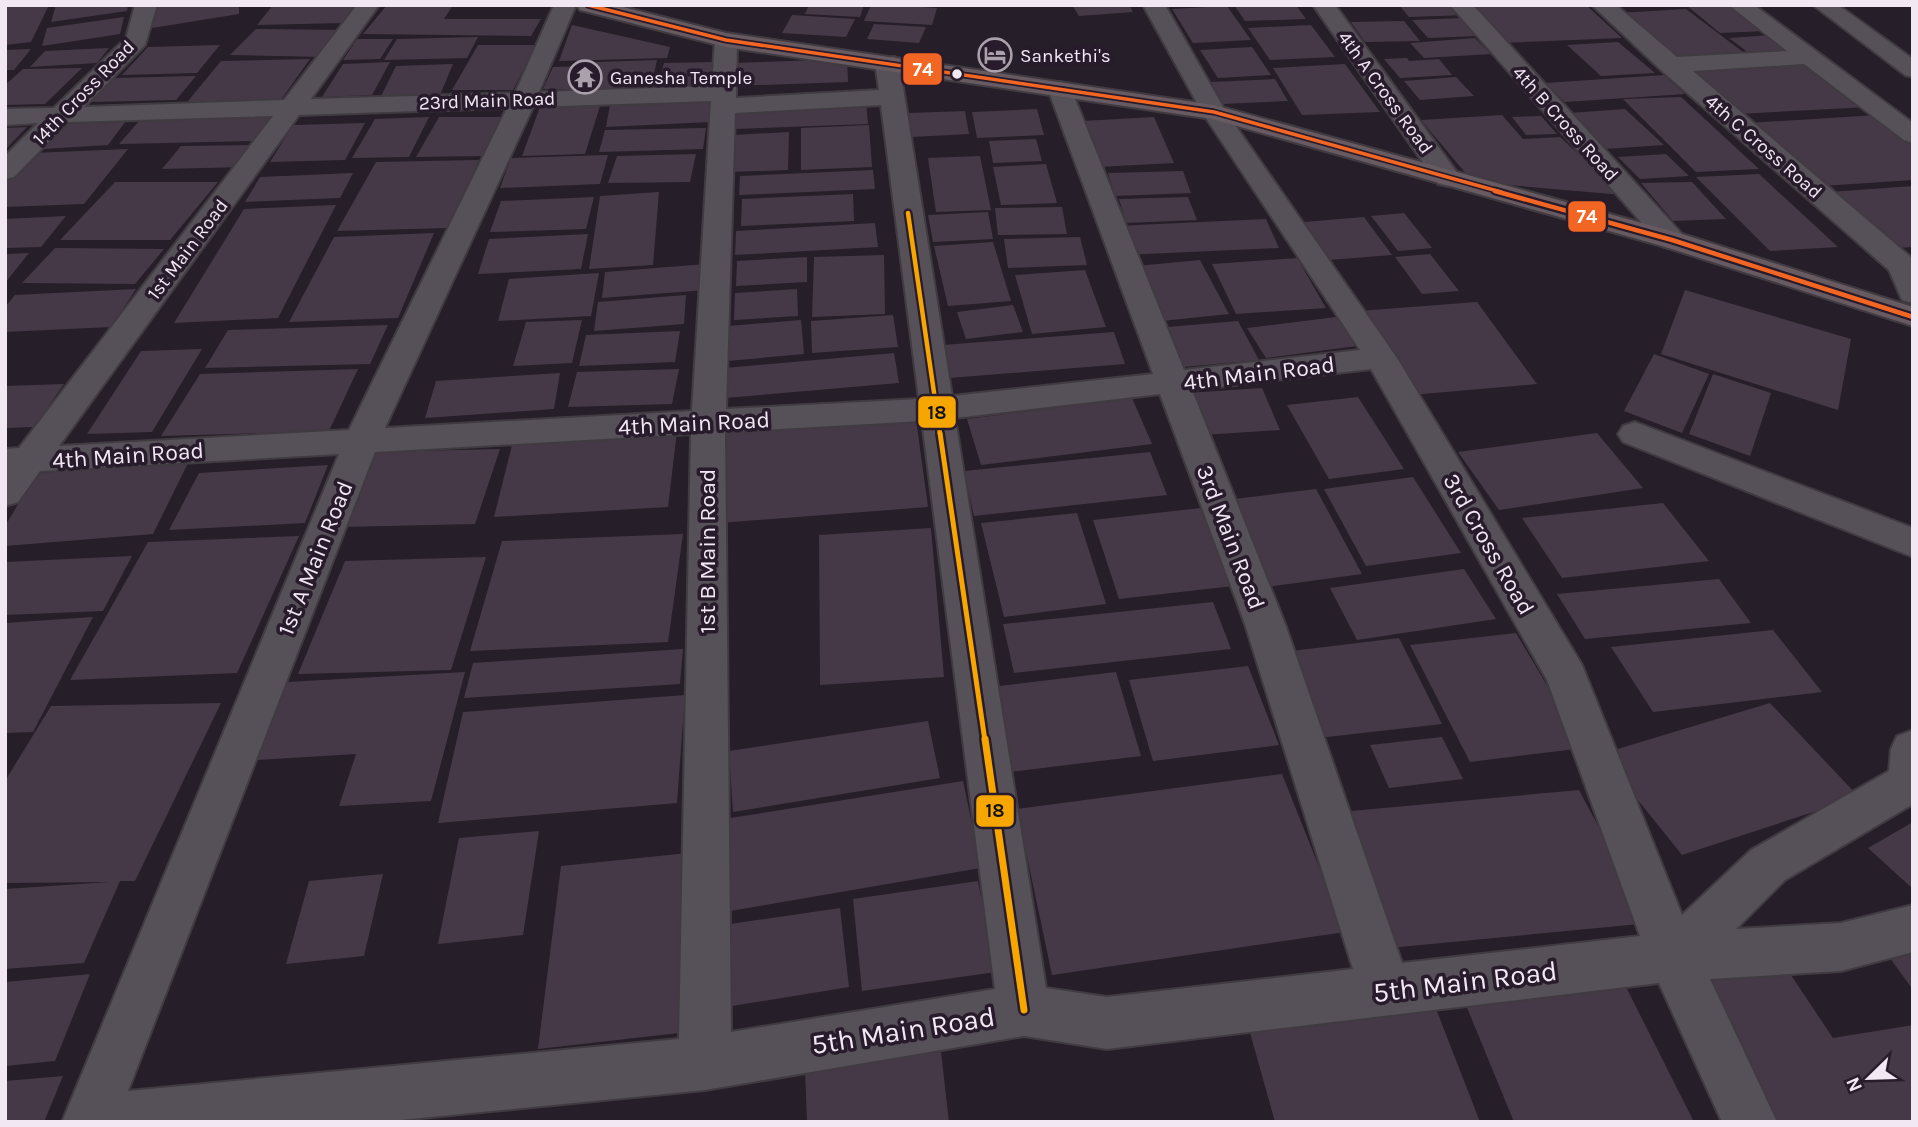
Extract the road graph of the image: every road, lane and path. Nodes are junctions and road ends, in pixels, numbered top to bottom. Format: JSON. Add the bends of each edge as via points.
{"nodes":[{"id":1,"x":146,"y":5,"type":"edge"},
{"id":2,"x":368,"y":5,"type":"edge"},
{"id":3,"x":565,"y":5,"type":"edge"},
{"id":4,"x":588,"y":5,"type":"edge"},
{"id":5,"x":1154,"y":5,"type":"edge"},
{"id":6,"x":1324,"y":5,"type":"edge"},
{"id":7,"x":1461,"y":5,"type":"edge"},
{"id":8,"x":1603,"y":5,"type":"edge"},
{"id":9,"x":1740,"y":5,"type":"edge"},
{"id":10,"x":1824,"y":5,"type":"edge"},
{"id":11,"x":726,"y":40,"type":"junction"},
{"id":12,"x":1807,"y":57,"type":"junction"},
{"id":13,"x":1669,"y":65,"type":"junction"},
{"id":14,"x":1913,"y":70,"type":"edge"},
{"id":15,"x":889,"y":80,"type":"junction"},
{"id":16,"x":1060,"y":89,"type":"junction"},
{"id":17,"x":524,"y":99,"type":"junction"},
{"id":18,"x":723,"y":99,"type":"junction"},
{"id":19,"x":293,"y":107,"type":"junction"},
{"id":20,"x":1214,"y":112,"type":"junction"},
{"id":21,"x":63,"y":115,"type":"junction"},
{"id":22,"x":5,"y":117,"type":"edge"},
{"id":23,"x":1913,"y":135,"type":"edge"},
{"id":24,"x":5,"y":171,"type":"edge"},
{"id":25,"x":1448,"y":178,"type":"junction"},
{"id":26,"x":1672,"y":240,"type":"junction"},
{"id":27,"x":1910,"y":275,"type":"edge"},
{"id":28,"x":1913,"y":317,"type":"edge"},
{"id":29,"x":1381,"y":358,"type":"junction"},
{"id":30,"x":1172,"y":384,"type":"junction"},
{"id":31,"x":936,"y":409,"type":"junction"},
{"id":32,"x":708,"y":422,"type":"junction"},
{"id":33,"x":1635,"y":434,"type":"dead end"},
{"id":34,"x":362,"y":440,"type":"junction"},
{"id":35,"x":17,"y":461,"type":"edge"},
{"id":36,"x":5,"y":493,"type":"edge"},
{"id":37,"x":1913,"y":543,"type":"edge"},
{"id":38,"x":1913,"y":749,"type":"edge"},
{"id":39,"x":1913,"y":928,"type":"edge"},
{"id":40,"x":1673,"y":957,"type":"junction"},
{"id":41,"x":1385,"y":990,"type":"junction"},
{"id":42,"x":1024,"y":1010,"type":"junction"},
{"id":43,"x":705,"y":1063,"type":"junction"},
{"id":44,"x":89,"y":1122,"type":"edge"},
{"id":45,"x":97,"y":1122,"type":"edge"},
{"id":46,"x":1750,"y":1122,"type":"edge"}],
"edges":[{"from":1,"to":21,"type":"street","name":"14th Cross Road","via":[[137,40]]},
{"from":2,"to":19,"type":"street","name":"1st Main Road"},
{"from":3,"to":17,"type":"street","name":"1st A Main Road"},
{"from":4,"to":11,"type":"main road"},
{"from":5,"to":20,"type":"street","name":"3rd Cross Road"},
{"from":6,"to":25,"type":"street","name":"4th A Cross Road"},
{"from":7,"to":26,"type":"street","name":"4th B Cross Road"},
{"from":8,"to":13,"type":"street","name":"4th C Cross Road"},
{"from":9,"to":12,"type":"street"},
{"from":10,"to":14,"type":"street"},
{"from":11,"to":15,"type":"main road"},
{"from":11,"to":18,"type":"street","name":"1st B Main Road"},
{"from":12,"to":13,"type":"street"},
{"from":12,"to":23,"type":"street"},
{"from":13,"to":27,"type":"street","name":"4th C Cross Road"},
{"from":15,"to":16,"type":"main road"},
{"from":15,"to":18,"type":"street","name":"23rd Main Road"},
{"from":15,"to":31,"type":"street"},
{"from":16,"to":20,"type":"main road"},
{"from":16,"to":30,"type":"street","name":"3rd Main Road"},
{"from":17,"to":18,"type":"street","name":"23rd Main Road"},
{"from":17,"to":19,"type":"street","name":"23rd Main Road"},
{"from":17,"to":34,"type":"street","name":"1st A Main Road"},
{"from":18,"to":32,"type":"street","name":"1st B Main Road"},
{"from":19,"to":21,"type":"street","name":"23rd Main Road"},
{"from":19,"to":35,"type":"street","name":"1st Main Road"},
{"from":20,"to":25,"type":"main road"},
{"from":20,"to":29,"type":"street","name":"3rd Cross Road"},
{"from":21,"to":22,"type":"street","name":"23rd Main Road"},
{"from":21,"to":24,"type":"street","name":"14th Cross Road"},
{"from":25,"to":26,"type":"main road"},
{"from":26,"to":28,"type":"main road"},
{"from":29,"to":30,"type":"street","name":"4th Main Road"},
{"from":29,"to":40,"type":"street","name":"3rd Cross Road","via":[[1567,677]]},
{"from":30,"to":31,"type":"street","name":"4th Main Road"},
{"from":30,"to":41,"type":"street","name":"3rd Main Road","via":[[1265,624]]},
{"from":31,"to":32,"type":"street","name":"4th Main Road"},
{"from":31,"to":42,"type":"street"},
{"from":32,"to":34,"type":"street","name":"4th Main Road"},
{"from":32,"to":43,"type":"street","name":"1st B Main Road"},
{"from":33,"to":37,"type":"street"},
{"from":34,"to":35,"type":"street","name":"4th Main Road"},
{"from":34,"to":44,"type":"street","name":"1st A Main Road"},
{"from":35,"to":36,"type":"street","name":"1st Main Road"},
{"from":38,"to":40,"type":"street","via":[[1909,782],[1768,865]]},
{"from":39,"to":40,"type":"street","name":"5th Main Road","via":[[1841,947]]},
{"from":40,"to":41,"type":"street","name":"5th Main Road"},
{"from":40,"to":46,"type":"street","name":"3rd Cross Road"},
{"from":41,"to":42,"type":"street","name":"5th Main Road","via":[[1107,1023]]},
{"from":42,"to":43,"type":"street","name":"5th Main Road"},
{"from":43,"to":45,"type":"street","name":"5th Main Road"}]}
